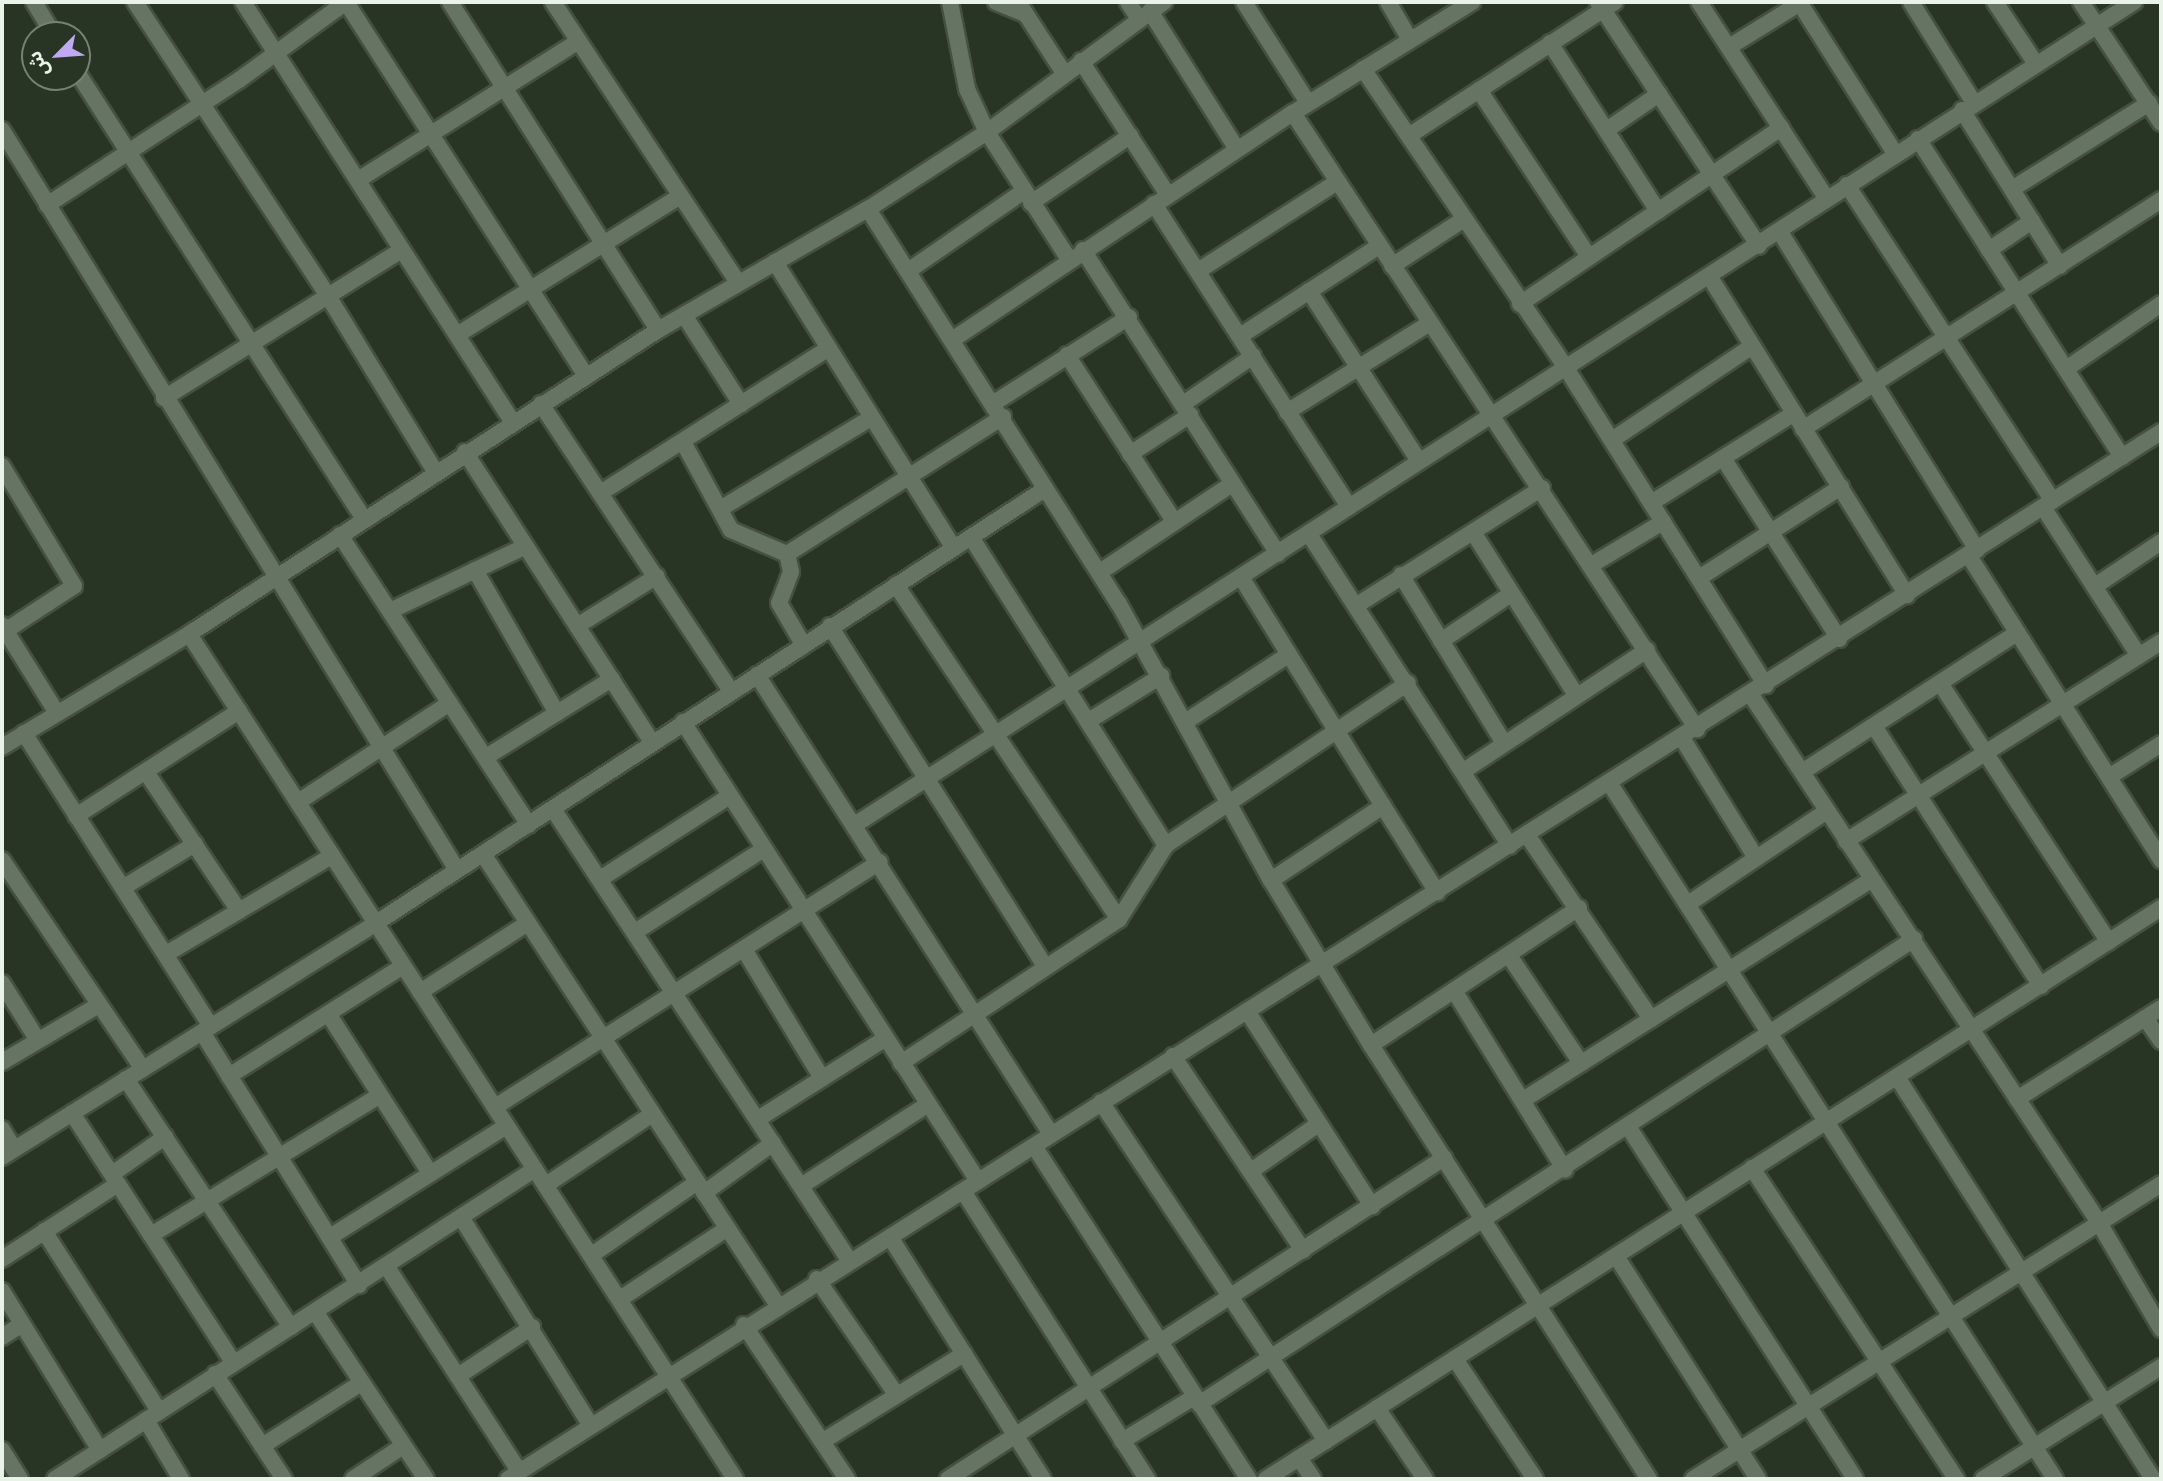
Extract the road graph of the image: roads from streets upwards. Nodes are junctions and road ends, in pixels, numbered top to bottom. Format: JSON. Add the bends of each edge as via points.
{"nodes":[{"id":1,"x":34,"y":2,"type":"edge"},
{"id":2,"x":135,"y":2,"type":"edge"},
{"id":3,"x":243,"y":2,"type":"edge"},
{"id":4,"x":346,"y":2,"type":"edge"},
{"id":5,"x":450,"y":2,"type":"edge"},
{"id":6,"x":553,"y":2,"type":"edge"},
{"id":7,"x":950,"y":2,"type":"edge"},
{"id":8,"x":996,"y":2,"type":"edge"},
{"id":9,"x":1128,"y":2,"type":"edge"},
{"id":10,"x":1164,"y":2,"type":"edge"},
{"id":11,"x":1244,"y":2,"type":"edge"},
{"id":12,"x":1388,"y":2,"type":"edge"},
{"id":13,"x":1472,"y":2,"type":"edge"},
{"id":14,"x":1699,"y":2,"type":"edge"},
{"id":15,"x":1800,"y":2,"type":"edge"},
{"id":16,"x":1911,"y":2,"type":"edge"},
{"id":17,"x":1995,"y":2,"type":"edge"},
{"id":18,"x":2081,"y":2,"type":"edge"},
{"id":19,"x":2134,"y":2,"type":"edge"},
{"id":20,"x":1605,"y":4,"type":"edge"},
{"id":21,"x":1022,"y":8,"type":"edge"},
{"id":22,"x":1144,"y":15,"type":"junction"},
{"id":23,"x":46,"y":21,"type":"edge"},
{"id":24,"x":2095,"y":25,"type":"junction"},
{"id":25,"x":1410,"y":40,"type":"junction"},
{"id":26,"x":577,"y":42,"type":"junction"},
{"id":27,"x":1550,"y":43,"type":"junction"},
{"id":28,"x":1729,"y":47,"type":"junction"},
{"id":29,"x":276,"y":53,"type":"junction"},
{"id":30,"x":1081,"y":61,"type":"junction"},
{"id":31,"x":2036,"y":64,"type":"junction"},
{"id":32,"x":1363,"y":69,"type":"junction"},
{"id":33,"x":1063,"y":73,"type":"junction"},
{"id":34,"x":504,"y":85,"type":"junction"},
{"id":35,"x":1479,"y":90,"type":"junction"},
{"id":36,"x":89,"y":91,"type":"edge"},
{"id":37,"x":1660,"y":94,"type":"junction"},
{"id":38,"x":1308,"y":103,"type":"junction"},
{"id":39,"x":2149,"y":103,"type":"junction"},
{"id":40,"x":200,"y":104,"type":"junction"},
{"id":41,"x":1968,"y":106,"type":"junction"},
{"id":42,"x":1293,"y":113,"type":"junction"},
{"id":43,"x":2161,"y":123,"type":"edge"},
{"id":44,"x":1781,"y":128,"type":"junction"},
{"id":45,"x":1608,"y":129,"type":"junction"},
{"id":46,"x":2,"y":130,"type":"edge"},
{"id":47,"x":432,"y":132,"type":"junction"},
{"id":48,"x":987,"y":132,"type":"junction"},
{"id":49,"x":1410,"y":135,"type":"junction"},
{"id":50,"x":1130,"y":136,"type":"junction"},
{"id":51,"x":1918,"y":139,"type":"junction"},
{"id":52,"x":1237,"y":149,"type":"junction"},
{"id":53,"x":127,"y":152,"type":"junction"},
{"id":54,"x":1895,"y":153,"type":"junction"},
{"id":55,"x":1713,"y":173,"type":"junction"},
{"id":56,"x":358,"y":180,"type":"junction"},
{"id":57,"x":1337,"y":182,"type":"junction"},
{"id":58,"x":1847,"y":185,"type":"junction"},
{"id":59,"x":2012,"y":189,"type":"junction"},
{"id":60,"x":1168,"y":195,"type":"junction"},
{"id":61,"x":680,"y":196,"type":"junction"},
{"id":62,"x":1028,"y":197,"type":"junction"},
{"id":63,"x":1827,"y":199,"type":"junction"},
{"id":64,"x":2161,"y":200,"type":"edge"},
{"id":65,"x":1154,"y":204,"type":"junction"},
{"id":66,"x":47,"y":205,"type":"junction"},
{"id":67,"x":868,"y":209,"type":"junction"},
{"id":68,"x":1658,"y":211,"type":"junction"},
{"id":69,"x":1464,"y":219,"type":"junction"},
{"id":70,"x":2032,"y":221,"type":"junction"},
{"id":71,"x":1780,"y":232,"type":"junction"},
{"id":72,"x":604,"y":245,"type":"junction"},
{"id":73,"x":1379,"y":246,"type":"junction"},
{"id":74,"x":1759,"y":246,"type":"junction"},
{"id":75,"x":402,"y":250,"type":"junction"},
{"id":76,"x":1083,"y":250,"type":"junction"},
{"id":77,"x":1989,"y":250,"type":"junction"},
{"id":78,"x":1589,"y":257,"type":"junction"},
{"id":79,"x":1069,"y":259,"type":"junction"},
{"id":80,"x":775,"y":262,"type":"junction"},
{"id":81,"x":1392,"y":266,"type":"junction"},
{"id":82,"x":2060,"y":266,"type":"junction"},
{"id":83,"x":908,"y":271,"type":"junction"},
{"id":84,"x":1198,"y":271,"type":"junction"},
{"id":85,"x":1711,"y":279,"type":"junction"},
{"id":86,"x":738,"y":283,"type":"junction"},
{"id":87,"x":534,"y":290,"type":"junction"},
{"id":88,"x":1309,"y":292,"type":"junction"},
{"id":89,"x":2017,"y":294,"type":"junction"},
{"id":90,"x":328,"y":296,"type":"junction"},
{"id":91,"x":1521,"y":304,"type":"junction"},
{"id":92,"x":2161,"y":304,"type":"edge"},
{"id":93,"x":684,"y":314,"type":"junction"},
{"id":94,"x":1129,"y":317,"type":"junction"},
{"id":95,"x":1430,"y":323,"type":"junction"},
{"id":96,"x":658,"y":330,"type":"junction"},
{"id":97,"x":457,"y":335,"type":"junction"},
{"id":98,"x":1240,"y":336,"type":"junction"},
{"id":99,"x":1946,"y":337,"type":"junction"},
{"id":100,"x":952,"y":340,"type":"junction"},
{"id":101,"x":253,"y":343,"type":"junction"},
{"id":102,"x":1751,"y":347,"type":"junction"},
{"id":103,"x":827,"y":349,"type":"junction"},
{"id":104,"x":1067,"y":355,"type":"junction"},
{"id":105,"x":1252,"y":356,"type":"junction"},
{"id":106,"x":1360,"y":367,"type":"junction"},
{"id":107,"x":1566,"y":368,"type":"junction"},
{"id":108,"x":2066,"y":369,"type":"junction"},
{"id":109,"x":586,"y":376,"type":"junction"},
{"id":110,"x":1875,"y":385,"type":"junction"},
{"id":111,"x":164,"y":398,"type":"junction"},
{"id":112,"x":541,"y":404,"type":"junction"},
{"id":113,"x":741,"y":404,"type":"junction"},
{"id":114,"x":1186,"y":409,"type":"junction"},
{"id":115,"x":998,"y":410,"type":"junction"},
{"id":116,"x":1287,"y":412,"type":"junction"},
{"id":117,"x":1793,"y":414,"type":"junction"},
{"id":118,"x":1494,"y":415,"type":"junction"},
{"id":119,"x":871,"y":418,"type":"junction"},
{"id":120,"x":513,"y":422,"type":"junction"},
{"id":121,"x":1803,"y":429,"type":"junction"},
{"id":122,"x":2160,"y":437,"type":"edge"},
{"id":123,"x":1612,"y":440,"type":"junction"},
{"id":124,"x":683,"y":442,"type":"junction"},
{"id":125,"x":465,"y":452,"type":"junction"},
{"id":126,"x":1130,"y":454,"type":"junction"},
{"id":127,"x":2122,"y":457,"type":"junction"},
{"id":128,"x":1723,"y":458,"type":"junction"},
{"id":129,"x":1419,"y":461,"type":"junction"},
{"id":130,"x":2,"y":466,"type":"edge"},
{"id":131,"x":435,"y":471,"type":"junction"},
{"id":132,"x":907,"y":476,"type":"junction"},
{"id":133,"x":1232,"y":484,"type":"junction"},
{"id":134,"x":1542,"y":488,"type":"junction"},
{"id":135,"x":1841,"y":488,"type":"junction"},
{"id":136,"x":1045,"y":489,"type":"junction"},
{"id":137,"x":602,"y":492,"type":"junction"},
{"id":138,"x":1651,"y":503,"type":"junction"},
{"id":139,"x":2048,"y":504,"type":"junction"},
{"id":140,"x":1349,"y":507,"type":"junction"},
{"id":141,"x":720,"y":509,"type":"junction"},
{"id":142,"x":365,"y":519,"type":"junction"},
{"id":143,"x":1174,"y":521,"type":"junction"},
{"id":144,"x":1663,"y":522,"type":"junction"},
{"id":145,"x":1473,"y":532,"type":"junction"},
{"id":146,"x":1770,"y":532,"type":"junction"},
{"id":147,"x":1309,"y":534,"type":"junction"},
{"id":148,"x":340,"y":535,"type":"junction"},
{"id":149,"x":971,"y":537,"type":"junction"},
{"id":150,"x":2161,"y":542,"type":"edge"},
{"id":151,"x":526,"y":546,"type":"junction"},
{"id":152,"x":954,"y":548,"type":"junction"},
{"id":153,"x":1973,"y":553,"type":"junction"},
{"id":154,"x":787,"y":554,"type":"junction"},
{"id":155,"x":1278,"y":554,"type":"junction"},
{"id":156,"x":1594,"y":564,"type":"junction"},
{"id":157,"x":475,"y":570,"type":"junction"},
{"id":158,"x":1100,"y":572,"type":"junction"},
{"id":159,"x":1401,"y":575,"type":"junction"},
{"id":160,"x":657,"y":576,"type":"junction"},
{"id":161,"x":276,"y":577,"type":"junction"},
{"id":162,"x":1241,"y":577,"type":"junction"},
{"id":163,"x":1699,"y":578,"type":"junction"},
{"id":164,"x":896,"y":585,"type":"junction"},
{"id":165,"x":2095,"y":586,"type":"junction"},
{"id":166,"x":1511,"y":594,"type":"junction"},
{"id":167,"x":1907,"y":595,"type":"junction"},
{"id":168,"x":1357,"y":605,"type":"junction"},
{"id":169,"x":392,"y":610,"type":"junction"},
{"id":170,"x":577,"y":626,"type":"junction"},
{"id":171,"x":830,"y":626,"type":"junction"},
{"id":172,"x":3,"y":630,"type":"edge"},
{"id":173,"x":2017,"y":633,"type":"junction"},
{"id":174,"x":189,"y":634,"type":"junction"},
{"id":175,"x":1839,"y":639,"type":"junction"},
{"id":176,"x":1141,"y":641,"type":"junction"},
{"id":177,"x":1441,"y":641,"type":"junction"},
{"id":178,"x":2161,"y":642,"type":"edge"},
{"id":179,"x":803,"y":644,"type":"junction"},
{"id":180,"x":1647,"y":650,"type":"junction"},
{"id":181,"x":1288,"y":655,"type":"junction"},
{"id":182,"x":2139,"y":656,"type":"junction"},
{"id":183,"x":757,"y":675,"type":"junction"},
{"id":184,"x":1161,"y":676,"type":"junction"},
{"id":185,"x":612,"y":679,"type":"junction"},
{"id":186,"x":1408,"y":682,"type":"junction"},
{"id":187,"x":1940,"y":683,"type":"junction"},
{"id":188,"x":1766,"y":685,"type":"junction"},
{"id":189,"x":1069,"y":688,"type":"junction"},
{"id":190,"x":731,"y":691,"type":"junction"},
{"id":191,"x":1576,"y":695,"type":"junction"},
{"id":192,"x":1751,"y":695,"type":"junction"},
{"id":193,"x":450,"y":703,"type":"junction"},
{"id":194,"x":2065,"y":704,"type":"junction"},
{"id":195,"x":239,"y":711,"type":"junction"},
{"id":196,"x":57,"y":713,"type":"junction"},
{"id":197,"x":556,"y":713,"type":"junction"},
{"id":198,"x":1090,"y":720,"type":"junction"},
{"id":199,"x":683,"y":722,"type":"junction"},
{"id":200,"x":1185,"y":722,"type":"junction"},
{"id":201,"x":1874,"y":726,"type":"junction"},
{"id":202,"x":1697,"y":729,"type":"junction"},
{"id":203,"x":1337,"y":732,"type":"junction"},
{"id":204,"x":24,"y":733,"type":"junction"},
{"id":205,"x":1000,"y":733,"type":"junction"},
{"id":206,"x":1682,"y":738,"type":"junction"},
{"id":207,"x":652,"y":742,"type":"junction"},
{"id":208,"x":1504,"y":743,"type":"junction"},
{"id":209,"x":2161,"y":744,"type":"edge"},
{"id":210,"x":2,"y":747,"type":"edge"},
{"id":211,"x":380,"y":750,"type":"junction"},
{"id":212,"x":1986,"y":753,"type":"junction"},
{"id":213,"x":486,"y":757,"type":"junction"},
{"id":214,"x":1465,"y":770,"type":"junction"},
{"id":215,"x":146,"y":772,"type":"junction"},
{"id":216,"x":1802,"y":772,"type":"junction"},
{"id":217,"x":2112,"y":775,"type":"junction"},
{"id":218,"x":928,"y":780,"type":"junction"},
{"id":219,"x":1609,"y":784,"type":"junction"},
{"id":220,"x":1920,"y":795,"type":"junction"},
{"id":221,"x":730,"y":796,"type":"junction"},
{"id":222,"x":298,"y":802,"type":"junction"},
{"id":223,"x":1230,"y":803,"type":"junction"},
{"id":224,"x":1382,"y":806,"type":"junction"},
{"id":225,"x":553,"y":809,"type":"junction"},
{"id":226,"x":1827,"y":811,"type":"junction"},
{"id":227,"x":76,"y":816,"type":"junction"},
{"id":228,"x":856,"y":824,"type":"junction"},
{"id":229,"x":528,"y":825,"type":"junction"},
{"id":230,"x":1527,"y":835,"type":"junction"},
{"id":231,"x":1846,"y":841,"type":"junction"},
{"id":232,"x":195,"y":844,"type":"junction"},
{"id":233,"x":1166,"y":845,"type":"junction"},
{"id":234,"x":1510,"y":846,"type":"junction"},
{"id":235,"x":764,"y":849,"type":"junction"},
{"id":236,"x":483,"y":854,"type":"junction"},
{"id":237,"x":332,"y":856,"type":"junction"},
{"id":238,"x":1756,"y":858,"type":"junction"},
{"id":239,"x":2161,"y":860,"type":"edge"},
{"id":240,"x":879,"y":862,"type":"junction"},
{"id":241,"x":2,"y":863,"type":"edge"},
{"id":242,"x":457,"y":870,"type":"junction"},
{"id":243,"x":600,"y":878,"type":"junction"},
{"id":244,"x":1271,"y":880,"type":"junction"},
{"id":245,"x":1871,"y":880,"type":"junction"},
{"id":246,"x":124,"y":887,"type":"junction"},
{"id":247,"x":1437,"y":892,"type":"junction"},
{"id":248,"x":1688,"y":904,"type":"junction"},
{"id":249,"x":1579,"y":908,"type":"junction"},
{"id":250,"x":2161,"y":908,"type":"edge"},
{"id":251,"x":239,"y":911,"type":"junction"},
{"id":252,"x":804,"y":912,"type":"junction"},
{"id":253,"x":1119,"y":919,"type":"junction"},
{"id":254,"x":376,"y":923,"type":"junction"},
{"id":255,"x":528,"y":923,"type":"junction"},
{"id":256,"x":635,"y":932,"type":"junction"},
{"id":257,"x":1914,"y":939,"type":"junction"},
{"id":258,"x":2109,"y":942,"type":"junction"},
{"id":259,"x":745,"y":951,"type":"junction"},
{"id":260,"x":166,"y":954,"type":"junction"},
{"id":261,"x":1510,"y":957,"type":"junction"},
{"id":262,"x":1321,"y":964,"type":"junction"},
{"id":263,"x":1044,"y":965,"type":"junction"},
{"id":264,"x":403,"y":966,"type":"junction"},
{"id":265,"x":1730,"y":969,"type":"junction"},
{"id":266,"x":2,"y":983,"type":"edge"},
{"id":267,"x":2041,"y":986,"type":"junction"},
{"id":268,"x":421,"y":992,"type":"junction"},
{"id":269,"x":1455,"y":992,"type":"junction"},
{"id":270,"x":676,"y":993,"type":"junction"},
{"id":271,"x":97,"y":1006,"type":"junction"},
{"id":272,"x":2161,"y":1008,"type":"edge"},
{"id":273,"x":1247,"y":1011,"type":"junction"},
{"id":274,"x":973,"y":1013,"type":"junction"},
{"id":275,"x":329,"y":1015,"type":"junction"},
{"id":276,"x":2146,"y":1018,"type":"junction"},
{"id":277,"x":1651,"y":1019,"type":"junction"},
{"id":278,"x":206,"y":1029,"type":"junction"},
{"id":279,"x":1970,"y":1031,"type":"junction"},
{"id":280,"x":1770,"y":1035,"type":"junction"},
{"id":281,"x":886,"y":1038,"type":"junction"},
{"id":282,"x":37,"y":1039,"type":"junction"},
{"id":283,"x":604,"y":1039,"type":"junction"},
{"id":284,"x":2161,"y":1041,"type":"edge"},
{"id":285,"x":1371,"y":1045,"type":"junction"},
{"id":286,"x":1173,"y":1056,"type":"junction"},
{"id":287,"x":2,"y":1062,"type":"edge"},
{"id":288,"x":901,"y":1063,"type":"junction"},
{"id":289,"x":1581,"y":1063,"type":"junction"},
{"id":290,"x":143,"y":1069,"type":"junction"},
{"id":291,"x":229,"y":1076,"type":"junction"},
{"id":292,"x":1897,"y":1077,"type":"junction"},
{"id":293,"x":822,"y":1078,"type":"junction"},
{"id":294,"x":126,"y":1079,"type":"junction"},
{"id":295,"x":380,"y":1097,"type":"junction"},
{"id":296,"x":2017,"y":1099,"type":"junction"},
{"id":297,"x":1523,"y":1100,"type":"junction"},
{"id":298,"x":1101,"y":1102,"type":"junction"},
{"id":299,"x":928,"y":1104,"type":"junction"},
{"id":300,"x":495,"y":1107,"type":"junction"},
{"id":301,"x":72,"y":1113,"type":"junction"},
{"id":302,"x":651,"y":1115,"type":"junction"},
{"id":303,"x":758,"y":1119,"type":"junction"},
{"id":304,"x":1826,"y":1122,"type":"junction"},
{"id":305,"x":1317,"y":1125,"type":"junction"},
{"id":306,"x":506,"y":1126,"type":"junction"},
{"id":307,"x":1629,"y":1128,"type":"junction"},
{"id":308,"x":2,"y":1129,"type":"edge"},
{"id":309,"x":1051,"y":1134,"type":"junction"},
{"id":310,"x":165,"y":1138,"type":"junction"},
{"id":311,"x":773,"y":1143,"type":"junction"},
{"id":312,"x":1034,"y":1146,"type":"junction"},
{"id":313,"x":8,"y":1153,"type":"edge"},
{"id":314,"x":280,"y":1158,"type":"junction"},
{"id":315,"x":1444,"y":1158,"type":"junction"},
{"id":316,"x":1752,"y":1168,"type":"junction"},
{"id":317,"x":536,"y":1169,"type":"junction"},
{"id":318,"x":1565,"y":1170,"type":"junction"},
{"id":319,"x":1251,"y":1171,"type":"junction"},
{"id":320,"x":430,"y":1173,"type":"junction"},
{"id":321,"x":115,"y":1179,"type":"junction"},
{"id":322,"x":978,"y":1181,"type":"junction"},
{"id":323,"x":2161,"y":1184,"type":"edge"},
{"id":324,"x":546,"y":1185,"type":"junction"},
{"id":325,"x":801,"y":1186,"type":"junction"},
{"id":326,"x":700,"y":1188,"type":"junction"},
{"id":327,"x":963,"y":1191,"type":"junction"},
{"id":328,"x":206,"y":1200,"type":"junction"},
{"id":329,"x":1372,"y":1206,"type":"junction"},
{"id":330,"x":1683,"y":1213,"type":"junction"},
{"id":331,"x":461,"y":1217,"type":"junction"},
{"id":332,"x":2098,"y":1221,"type":"junction"},
{"id":333,"x":1486,"y":1222,"type":"junction"},
{"id":334,"x":726,"y":1229,"type":"junction"},
{"id":335,"x":44,"y":1231,"type":"junction"},
{"id":336,"x":151,"y":1235,"type":"junction"},
{"id":337,"x":330,"y":1237,"type":"junction"},
{"id":338,"x":890,"y":1237,"type":"junction"},
{"id":339,"x":1303,"y":1250,"type":"junction"},
{"id":340,"x":593,"y":1254,"type":"junction"},
{"id":341,"x":1616,"y":1256,"type":"junction"},
{"id":342,"x":2,"y":1259,"type":"edge"},
{"id":343,"x":849,"y":1261,"type":"junction"},
{"id":344,"x":387,"y":1267,"type":"junction"},
{"id":345,"x":2021,"y":1269,"type":"junction"},
{"id":346,"x":817,"y":1279,"type":"junction"},
{"id":347,"x":359,"y":1285,"type":"junction"},
{"id":348,"x":2,"y":1290,"type":"edge"},
{"id":349,"x":1233,"y":1295,"type":"junction"},
{"id":350,"x":620,"y":1299,"type":"junction"},
{"id":351,"x":777,"y":1304,"type":"junction"},
{"id":352,"x":1539,"y":1305,"type":"junction"},
{"id":353,"x":316,"y":1313,"type":"junction"},
{"id":354,"x":1953,"y":1313,"type":"junction"},
{"id":355,"x":22,"y":1324,"type":"junction"},
{"id":356,"x":744,"y":1325,"type":"junction"},
{"id":357,"x":291,"y":1327,"type":"junction"},
{"id":358,"x":531,"y":1327,"type":"junction"},
{"id":359,"x":2161,"y":1329,"type":"edge"},
{"id":360,"x":2,"y":1336,"type":"edge"},
{"id":361,"x":1158,"y":1343,"type":"junction"},
{"id":362,"x":964,"y":1354,"type":"junction"},
{"id":363,"x":1272,"y":1357,"type":"junction"},
{"id":364,"x":1455,"y":1359,"type":"junction"},
{"id":365,"x":1878,"y":1360,"type":"junction"},
{"id":366,"x":233,"y":1363,"type":"junction"},
{"id":367,"x":2161,"y":1367,"type":"edge"},
{"id":368,"x":215,"y":1374,"type":"junction"},
{"id":369,"x":668,"y":1374,"type":"junction"},
{"id":370,"x":458,"y":1376,"type":"junction"},
{"id":371,"x":361,"y":1383,"type":"junction"},
{"id":372,"x":1087,"y":1389,"type":"junction"},
{"id":373,"x":896,"y":1395,"type":"junction"},
{"id":374,"x":1197,"y":1400,"type":"junction"},
{"id":375,"x":2105,"y":1403,"type":"junction"},
{"id":376,"x":1807,"y":1406,"type":"junction"},
{"id":377,"x":1377,"y":1408,"type":"junction"},
{"id":378,"x":152,"y":1416,"type":"junction"},
{"id":379,"x":590,"y":1424,"type":"junction"},
{"id":380,"x":1015,"y":1436,"type":"junction"},
{"id":381,"x":823,"y":1441,"type":"junction"},
{"id":382,"x":1122,"y":1441,"type":"junction"},
{"id":383,"x":1326,"y":1441,"type":"junction"},
{"id":384,"x":262,"y":1446,"type":"junction"},
{"id":385,"x":403,"y":1446,"type":"junction"},
{"id":386,"x":2035,"y":1448,"type":"junction"},
{"id":387,"x":2,"y":1450,"type":"edge"},
{"id":388,"x":100,"y":1450,"type":"junction"},
{"id":389,"x":1739,"y":1450,"type":"junction"},
{"id":390,"x":1299,"y":1458,"type":"junction"},
{"id":391,"x":80,"y":1472,"type":"edge"},
{"id":392,"x":513,"y":1475,"type":"edge"},
{"id":393,"x":732,"y":1475,"type":"edge"},
{"id":394,"x":20,"y":1479,"type":"edge"},
{"id":395,"x":55,"y":1479,"type":"edge"},
{"id":396,"x":181,"y":1479,"type":"edge"},
{"id":397,"x":284,"y":1479,"type":"edge"},
{"id":398,"x":353,"y":1479,"type":"edge"},
{"id":399,"x":426,"y":1479,"type":"edge"},
{"id":400,"x":715,"y":1479,"type":"edge"},
{"id":401,"x":847,"y":1479,"type":"edge"},
{"id":402,"x":948,"y":1479,"type":"edge"},
{"id":403,"x":1043,"y":1479,"type":"edge"},
{"id":404,"x":1147,"y":1479,"type":"edge"},
{"id":405,"x":1249,"y":1479,"type":"edge"},
{"id":406,"x":1266,"y":1479,"type":"edge"},
{"id":407,"x":1313,"y":1479,"type":"edge"},
{"id":408,"x":1425,"y":1479,"type":"edge"},
{"id":409,"x":1535,"y":1479,"type":"edge"},
{"id":410,"x":1649,"y":1479,"type":"edge"},
{"id":411,"x":1693,"y":1479,"type":"edge"},
{"id":412,"x":1758,"y":1479,"type":"edge"},
{"id":413,"x":1855,"y":1479,"type":"edge"},
{"id":414,"x":1956,"y":1479,"type":"edge"},
{"id":415,"x":1983,"y":1479,"type":"edge"},
{"id":416,"x":2055,"y":1479,"type":"edge"},
{"id":417,"x":2153,"y":1479,"type":"edge"}],
"edges":[{"from":1,"to":23,"type":"street"},
{"from":2,"to":40,"type":"street"},
{"from":3,"to":29,"type":"street"},
{"from":4,"to":29,"type":"street"},
{"from":4,"to":47,"type":"street"},
{"from":5,"to":34,"type":"street"},
{"from":6,"to":26,"type":"street"},
{"from":7,"to":48,"type":"street","via":[[960,73]]},
{"from":8,"to":21,"type":"street"},
{"from":9,"to":22,"type":"street"},
{"from":10,"to":22,"type":"street"},
{"from":11,"to":38,"type":"street"},
{"from":12,"to":25,"type":"street"},
{"from":13,"to":25,"type":"street"},
{"from":14,"to":28,"type":"street"},
{"from":15,"to":28,"type":"street"},
{"from":15,"to":54,"type":"street"},
{"from":16,"to":41,"type":"street"},
{"from":17,"to":31,"type":"street"},
{"from":18,"to":24,"type":"street"},
{"from":19,"to":24,"type":"street"},
{"from":20,"to":27,"type":"street"},
{"from":20,"to":37,"type":"street"},
{"from":21,"to":33,"type":"street"},
{"from":22,"to":30,"type":"street"},
{"from":22,"to":52,"type":"street"},
{"from":24,"to":31,"type":"street"},
{"from":24,"to":39,"type":"street"},
{"from":25,"to":32,"type":"street"},
{"from":26,"to":34,"type":"street"},
{"from":26,"to":61,"type":"street"},
{"from":27,"to":35,"type":"street"},
{"from":27,"to":45,"type":"street"},
{"from":28,"to":44,"type":"street"},
{"from":29,"to":40,"type":"street"},
{"from":29,"to":56,"type":"street"},
{"from":30,"to":33,"type":"street"},
{"from":30,"to":50,"type":"street"},
{"from":31,"to":41,"type":"street"},
{"from":32,"to":38,"type":"street"},
{"from":32,"to":49,"type":"street"},
{"from":33,"to":48,"type":"street"},
{"from":34,"to":47,"type":"street"},
{"from":34,"to":72,"type":"street"},
{"from":35,"to":49,"type":"street"},
{"from":35,"to":78,"type":"street"},
{"from":36,"to":53,"type":"street"},
{"from":37,"to":45,"type":"street"},
{"from":37,"to":55,"type":"street"},
{"from":38,"to":42,"type":"street"},
{"from":39,"to":43,"type":"street"},
{"from":39,"to":59,"type":"street"},
{"from":40,"to":53,"type":"street"},
{"from":40,"to":90,"type":"street"},
{"from":41,"to":51,"type":"street"},
{"from":41,"to":59,"type":"street"},
{"from":42,"to":52,"type":"street"},
{"from":42,"to":57,"type":"street"},
{"from":44,"to":55,"type":"street"},
{"from":44,"to":63,"type":"street"},
{"from":45,"to":68,"type":"street"},
{"from":46,"to":66,"type":"street"},
{"from":47,"to":56,"type":"street"},
{"from":47,"to":87,"type":"street"},
{"from":48,"to":62,"type":"street"},
{"from":48,"to":67,"type":"street"},
{"from":49,"to":69,"type":"street"},
{"from":50,"to":60,"type":"street"},
{"from":50,"to":62,"type":"street"},
{"from":51,"to":54,"type":"street"},
{"from":51,"to":77,"type":"street"},
{"from":52,"to":60,"type":"street"},
{"from":53,"to":66,"type":"street"},
{"from":53,"to":101,"type":"street"},
{"from":54,"to":58,"type":"street"},
{"from":55,"to":68,"type":"street"},
{"from":55,"to":74,"type":"street"},
{"from":56,"to":75,"type":"street"},
{"from":57,"to":73,"type":"street"},
{"from":57,"to":84,"type":"street"},
{"from":58,"to":63,"type":"street"},
{"from":58,"to":99,"type":"street"},
{"from":59,"to":70,"type":"street"},
{"from":60,"to":65,"type":"street"},
{"from":61,"to":72,"type":"street"},
{"from":61,"to":86,"type":"street"},
{"from":62,"to":79,"type":"street"},
{"from":62,"to":83,"type":"street"},
{"from":63,"to":71,"type":"street"},
{"from":64,"to":82,"type":"street"},
{"from":65,"to":76,"type":"street"},
{"from":65,"to":84,"type":"street"},
{"from":66,"to":111,"type":"street"},
{"from":67,"to":80,"type":"street"},
{"from":67,"to":83,"type":"street"},
{"from":68,"to":78,"type":"street"},
{"from":69,"to":81,"type":"street"},
{"from":69,"to":91,"type":"street"},
{"from":70,"to":77,"type":"street"},
{"from":70,"to":82,"type":"street"},
{"from":71,"to":74,"type":"street"},
{"from":71,"to":110,"type":"street"},
{"from":72,"to":87,"type":"street"},
{"from":72,"to":96,"type":"street"},
{"from":73,"to":81,"type":"street"},
{"from":73,"to":88,"type":"street"},
{"from":74,"to":85,"type":"street"},
{"from":75,"to":90,"type":"street"},
{"from":75,"to":97,"type":"street"},
{"from":76,"to":79,"type":"street"},
{"from":76,"to":94,"type":"street"},
{"from":77,"to":89,"type":"street"},
{"from":78,"to":91,"type":"street"},
{"from":79,"to":100,"type":"street"},
{"from":80,"to":86,"type":"street"},
{"from":80,"to":103,"type":"street"},
{"from":81,"to":95,"type":"street"},
{"from":82,"to":89,"type":"street"},
{"from":83,"to":100,"type":"street"},
{"from":84,"to":98,"type":"street"},
{"from":85,"to":102,"type":"street"},
{"from":85,"to":107,"type":"street"},
{"from":86,"to":93,"type":"street"},
{"from":87,"to":97,"type":"street"},
{"from":87,"to":109,"type":"street"},
{"from":88,"to":98,"type":"street"},
{"from":88,"to":106,"type":"street"},
{"from":89,"to":99,"type":"street"},
{"from":89,"to":108,"type":"street"},
{"from":90,"to":101,"type":"street"},
{"from":90,"to":131,"type":"street"},
{"from":91,"to":107,"type":"street"},
{"from":92,"to":108,"type":"street"},
{"from":93,"to":96,"type":"street"},
{"from":93,"to":113,"type":"street"},
{"from":94,"to":104,"type":"street"},
{"from":94,"to":114,"type":"street"},
{"from":95,"to":106,"type":"street"},
{"from":95,"to":118,"type":"street"},
{"from":96,"to":109,"type":"street"},
{"from":97,"to":120,"type":"street"},
{"from":98,"to":105,"type":"street"},
{"from":99,"to":110,"type":"street"},
{"from":99,"to":139,"type":"street"},
{"from":100,"to":115,"type":"street"},
{"from":101,"to":111,"type":"street"},
{"from":101,"to":142,"type":"street"},
{"from":102,"to":117,"type":"street"},
{"from":102,"to":123,"type":"street"},
{"from":103,"to":113,"type":"street"},
{"from":103,"to":119,"type":"street"},
{"from":104,"to":115,"type":"street"},
{"from":104,"to":126,"type":"street"},
{"from":105,"to":114,"type":"street"},
{"from":105,"to":116,"type":"street"},
{"from":106,"to":116,"type":"street"},
{"from":106,"to":129,"type":"street"},
{"from":107,"to":118,"type":"street"},
{"from":107,"to":123,"type":"street"},
{"from":108,"to":127,"type":"street"},
{"from":109,"to":112,"type":"street"},
{"from":110,"to":121,"type":"street"},
{"from":110,"to":153,"type":"street"},
{"from":111,"to":161,"type":"street"},
{"from":112,"to":120,"type":"street"},
{"from":112,"to":137,"type":"street"},
{"from":113,"to":124,"type":"street"},
{"from":114,"to":126,"type":"street"},
{"from":114,"to":133,"type":"street"},
{"from":115,"to":132,"type":"street"},
{"from":115,"to":136,"type":"street"},
{"from":116,"to":140,"type":"street"},
{"from":117,"to":121,"type":"street"},
{"from":117,"to":128,"type":"street"},
{"from":118,"to":129,"type":"street"},
{"from":118,"to":134,"type":"street"},
{"from":119,"to":132,"type":"street"},
{"from":119,"to":141,"type":"street"},
{"from":120,"to":125,"type":"street"},
{"from":121,"to":135,"type":"street"},
{"from":122,"to":127,"type":"street"},
{"from":123,"to":138,"type":"street"},
{"from":124,"to":137,"type":"street"},
{"from":124,"to":141,"type":"street"},
{"from":125,"to":131,"type":"street"},
{"from":125,"to":151,"type":"street"},
{"from":126,"to":143,"type":"street"},
{"from":127,"to":139,"type":"street"},
{"from":128,"to":138,"type":"street"},
{"from":128,"to":146,"type":"street"},
{"from":129,"to":140,"type":"street"},
{"from":130,"to":172,"type":"street","via":[[74,586]]},
{"from":131,"to":142,"type":"street"},
{"from":132,"to":152,"type":"street"},
{"from":132,"to":154,"type":"street"},
{"from":133,"to":143,"type":"street"},
{"from":133,"to":155,"type":"street"},
{"from":134,"to":145,"type":"street"},
{"from":134,"to":156,"type":"street"},
{"from":135,"to":146,"type":"street"},
{"from":135,"to":167,"type":"street"},
{"from":136,"to":149,"type":"street"},
{"from":136,"to":158,"type":"street"},
{"from":137,"to":160,"type":"street"},
{"from":138,"to":144,"type":"street"},
{"from":139,"to":153,"type":"street"},
{"from":139,"to":165,"type":"street"},
{"from":140,"to":147,"type":"street"},
{"from":141,"to":154,"type":"street","via":[[735,533],[777,546]]},
{"from":142,"to":148,"type":"street"},
{"from":143,"to":158,"type":"street"},
{"from":144,"to":156,"type":"street"},
{"from":144,"to":163,"type":"street"},
{"from":145,"to":159,"type":"street"},
{"from":145,"to":166,"type":"street"},
{"from":146,"to":163,"type":"street"},
{"from":146,"to":175,"type":"street"},
{"from":147,"to":155,"type":"street"},
{"from":147,"to":168,"type":"street"},
{"from":148,"to":161,"type":"street"},
{"from":148,"to":169,"type":"street"},
{"from":149,"to":152,"type":"street"},
{"from":149,"to":189,"type":"street"},
{"from":150,"to":165,"type":"street"},
{"from":151,"to":157,"type":"street"},
{"from":151,"to":170,"type":"street"},
{"from":152,"to":164,"type":"street"},
{"from":153,"to":167,"type":"street"},
{"from":153,"to":173,"type":"street"},
{"from":154,"to":179,"type":"street","via":[[791,572],[779,603]]},
{"from":155,"to":162,"type":"street"},
{"from":156,"to":180,"type":"street"},
{"from":157,"to":169,"type":"street"},
{"from":157,"to":197,"type":"street"},
{"from":158,"to":176,"type":"street"},
{"from":159,"to":168,"type":"street"},
{"from":159,"to":177,"type":"street"},
{"from":160,"to":170,"type":"street"},
{"from":160,"to":190,"type":"street"},
{"from":161,"to":174,"type":"street"},
{"from":161,"to":211,"type":"street"},
{"from":162,"to":176,"type":"street"},
{"from":162,"to":181,"type":"street"},
{"from":163,"to":188,"type":"street"},
{"from":164,"to":171,"type":"street"},
{"from":164,"to":205,"type":"street"},
{"from":165,"to":182,"type":"street"},
{"from":166,"to":177,"type":"street"},
{"from":166,"to":191,"type":"street"},
{"from":167,"to":175,"type":"street"},
{"from":168,"to":186,"type":"street"},
{"from":169,"to":193,"type":"street"},
{"from":170,"to":185,"type":"street"},
{"from":171,"to":179,"type":"street"},
{"from":171,"to":218,"type":"street"},
{"from":172,"to":196,"type":"street"},
{"from":173,"to":187,"type":"street"},
{"from":173,"to":194,"type":"street"},
{"from":174,"to":195,"type":"street"},
{"from":174,"to":196,"type":"street"},
{"from":175,"to":188,"type":"street"},
{"from":176,"to":184,"type":"street"},
{"from":176,"to":189,"type":"street"},
{"from":177,"to":208,"type":"street"},
{"from":178,"to":182,"type":"street"},
{"from":179,"to":183,"type":"street"},
{"from":180,"to":191,"type":"street"},
{"from":180,"to":202,"type":"street"},
{"from":181,"to":200,"type":"street"},
{"from":181,"to":203,"type":"street"},
{"from":182,"to":194,"type":"street"},
{"from":183,"to":190,"type":"street"},
{"from":183,"to":228,"type":"street"},
{"from":184,"to":198,"type":"street"},
{"from":184,"to":200,"type":"street"},
{"from":185,"to":197,"type":"street"},
{"from":185,"to":207,"type":"street"},
{"from":186,"to":203,"type":"street"},
{"from":186,"to":214,"type":"street"},
{"from":187,"to":201,"type":"street"},
{"from":187,"to":212,"type":"street"},
{"from":188,"to":192,"type":"street"},
{"from":189,"to":198,"type":"street"},
{"from":189,"to":205,"type":"street"},
{"from":190,"to":199,"type":"street"},
{"from":191,"to":208,"type":"street"},
{"from":192,"to":202,"type":"street"},
{"from":192,"to":216,"type":"street"},
{"from":193,"to":211,"type":"street"},
{"from":193,"to":213,"type":"street"},
{"from":194,"to":212,"type":"street"},
{"from":194,"to":217,"type":"street"},
{"from":195,"to":215,"type":"street"},
{"from":195,"to":222,"type":"street"},
{"from":196,"to":204,"type":"street"},
{"from":197,"to":213,"type":"street"},
{"from":198,"to":233,"type":"street"},
{"from":199,"to":207,"type":"street"},
{"from":199,"to":221,"type":"street"},
{"from":200,"to":223,"type":"street"},
{"from":201,"to":216,"type":"street"},
{"from":201,"to":220,"type":"street"},
{"from":202,"to":206,"type":"street"},
{"from":203,"to":223,"type":"street"},
{"from":203,"to":224,"type":"street"},
{"from":204,"to":210,"type":"street"},
{"from":204,"to":227,"type":"street"},
{"from":205,"to":218,"type":"street"},
{"from":205,"to":253,"type":"street"},
{"from":206,"to":219,"type":"street"},
{"from":206,"to":238,"type":"street"},
{"from":207,"to":225,"type":"street"},
{"from":208,"to":214,"type":"street"},
{"from":209,"to":217,"type":"street"},
{"from":211,"to":222,"type":"street"},
{"from":211,"to":242,"type":"street"},
{"from":212,"to":220,"type":"street"},
{"from":212,"to":258,"type":"street"},
{"from":213,"to":229,"type":"street"},
{"from":214,"to":234,"type":"street"},
{"from":215,"to":227,"type":"street"},
{"from":215,"to":232,"type":"street"},
{"from":216,"to":226,"type":"street"},
{"from":217,"to":239,"type":"street"},
{"from":218,"to":228,"type":"street"},
{"from":218,"to":263,"type":"street"},
{"from":219,"to":230,"type":"street"},
{"from":219,"to":248,"type":"street"},
{"from":220,"to":231,"type":"street"},
{"from":220,"to":267,"type":"street"},
{"from":221,"to":235,"type":"street"},
{"from":221,"to":243,"type":"street"},
{"from":222,"to":237,"type":"street"},
{"from":223,"to":233,"type":"street"},
{"from":223,"to":244,"type":"street"},
{"from":224,"to":244,"type":"street"},
{"from":224,"to":247,"type":"street"},
{"from":225,"to":229,"type":"street"},
{"from":225,"to":243,"type":"street"},
{"from":226,"to":231,"type":"street"},
{"from":226,"to":238,"type":"street"},
{"from":227,"to":246,"type":"street"},
{"from":228,"to":240,"type":"street"},
{"from":229,"to":236,"type":"street"},
{"from":230,"to":234,"type":"street"},
{"from":230,"to":249,"type":"street"},
{"from":231,"to":245,"type":"street"},
{"from":232,"to":246,"type":"street"},
{"from":232,"to":251,"type":"street"},
{"from":233,"to":253,"type":"street"},
{"from":234,"to":247,"type":"street"},
{"from":235,"to":252,"type":"street"},
{"from":235,"to":256,"type":"street"},
{"from":236,"to":242,"type":"street"},
{"from":236,"to":255,"type":"street"},
{"from":237,"to":251,"type":"street"},
{"from":237,"to":254,"type":"street"},
{"from":238,"to":248,"type":"street"},
{"from":240,"to":252,"type":"street"},
{"from":240,"to":274,"type":"street"},
{"from":241,"to":271,"type":"street"},
{"from":242,"to":254,"type":"street"},
{"from":243,"to":256,"type":"street"},
{"from":244,"to":262,"type":"street"},
{"from":245,"to":257,"type":"street"},
{"from":245,"to":265,"type":"street"},
{"from":246,"to":260,"type":"street"},
{"from":247,"to":262,"type":"street"},
{"from":248,"to":265,"type":"street"},
{"from":249,"to":261,"type":"street"},
{"from":249,"to":277,"type":"street"},
{"from":250,"to":258,"type":"street"},
{"from":251,"to":260,"type":"street"},
{"from":252,"to":259,"type":"street"},
{"from":252,"to":281,"type":"street"},
{"from":253,"to":263,"type":"street"},
{"from":254,"to":264,"type":"street"},
{"from":254,"to":278,"type":"street"},
{"from":255,"to":268,"type":"street"},
{"from":255,"to":283,"type":"street"},
{"from":256,"to":270,"type":"street"},
{"from":257,"to":279,"type":"street"},
{"from":257,"to":280,"type":"street"},
{"from":258,"to":267,"type":"street"},
{"from":259,"to":270,"type":"street"},
{"from":259,"to":293,"type":"street"},
{"from":260,"to":278,"type":"street"},
{"from":261,"to":269,"type":"street"},
{"from":261,"to":289,"type":"street"},
{"from":262,"to":273,"type":"street"},
{"from":262,"to":285,"type":"street"},
{"from":263,"to":274,"type":"street"},
{"from":264,"to":268,"type":"street"},
{"from":264,"to":275,"type":"street"},
{"from":265,"to":277,"type":"street"},
{"from":265,"to":280,"type":"street"},
{"from":266,"to":282,"type":"street"},
{"from":267,"to":279,"type":"street"},
{"from":268,"to":300,"type":"street"},
{"from":269,"to":285,"type":"street"},
{"from":269,"to":297,"type":"street"},
{"from":270,"to":283,"type":"street"},
{"from":270,"to":303,"type":"street"},
{"from":271,"to":282,"type":"street"},
{"from":271,"to":290,"type":"street"},
{"from":272,"to":276,"type":"street"},
{"from":273,"to":286,"type":"street"},
{"from":273,"to":305,"type":"street"},
{"from":274,"to":288,"type":"street"},
{"from":274,"to":309,"type":"street"},
{"from":275,"to":291,"type":"street"},
{"from":275,"to":295,"type":"street"},
{"from":276,"to":284,"type":"street"},
{"from":276,"to":296,"type":"street"},
{"from":277,"to":289,"type":"street"},
{"from":278,"to":290,"type":"street"},
{"from":278,"to":291,"type":"street"},
{"from":279,"to":292,"type":"street"},
{"from":279,"to":296,"type":"street"},
{"from":280,"to":304,"type":"street"},
{"from":280,"to":307,"type":"street"},
{"from":281,"to":288,"type":"street"},
{"from":281,"to":293,"type":"street"},
{"from":282,"to":287,"type":"street"},
{"from":283,"to":300,"type":"street"},
{"from":283,"to":302,"type":"street"},
{"from":285,"to":315,"type":"street"},
{"from":286,"to":298,"type":"street"},
{"from":286,"to":319,"type":"street"},
{"from":288,"to":299,"type":"street"},
{"from":289,"to":297,"type":"street"},
{"from":290,"to":294,"type":"street"},
{"from":291,"to":314,"type":"street"},
{"from":292,"to":304,"type":"street"},
{"from":292,"to":345,"type":"street"},
{"from":293,"to":303,"type":"street"},
{"from":294,"to":301,"type":"street"},
{"from":294,"to":310,"type":"street"},
{"from":295,"to":314,"type":"street"},
{"from":295,"to":320,"type":"street"},
{"from":296,"to":332,"type":"street"},
{"from":297,"to":318,"type":"street"},
{"from":298,"to":309,"type":"street"},
{"from":298,"to":349,"type":"street"},
{"from":299,"to":322,"type":"street"},
{"from":299,"to":325,"type":"street"},
{"from":300,"to":306,"type":"street"},
{"from":301,"to":313,"type":"street"},
{"from":301,"to":321,"type":"street"},
{"from":302,"to":324,"type":"street"},
{"from":302,"to":326,"type":"street"},
{"from":303,"to":311,"type":"street"},
{"from":304,"to":316,"type":"street"},
{"from":304,"to":354,"type":"street"},
{"from":305,"to":319,"type":"street"},
{"from":305,"to":329,"type":"street"},
{"from":306,"to":317,"type":"street"},
{"from":306,"to":320,"type":"street"},
{"from":307,"to":318,"type":"street"},
{"from":307,"to":330,"type":"street"},
{"from":308,"to":313,"type":"street"},
{"from":309,"to":312,"type":"street"},
{"from":310,"to":321,"type":"street"},
{"from":310,"to":328,"type":"street"},
{"from":311,"to":325,"type":"street"},
{"from":311,"to":326,"type":"street"},
{"from":312,"to":322,"type":"street"},
{"from":312,"to":361,"type":"street"},
{"from":314,"to":328,"type":"street"},
{"from":314,"to":337,"type":"street"},
{"from":315,"to":329,"type":"street"},
{"from":315,"to":333,"type":"street"},
{"from":316,"to":330,"type":"street"},
{"from":316,"to":365,"type":"street"},
{"from":317,"to":324,"type":"street"},
{"from":317,"to":331,"type":"street"},
{"from":318,"to":333,"type":"street"},
{"from":319,"to":339,"type":"street"},
{"from":320,"to":337,"type":"street"},
{"from":321,"to":335,"type":"street"},
{"from":321,"to":336,"type":"street"},
{"from":322,"to":327,"type":"street"},
{"from":323,"to":332,"type":"street"},
{"from":324,"to":340,"type":"street"},
{"from":325,"to":343,"type":"street"},
{"from":326,"to":334,"type":"street"},
{"from":326,"to":340,"type":"street"},
{"from":327,"to":338,"type":"street"},
{"from":327,"to":372,"type":"street"},
{"from":328,"to":336,"type":"street"},
{"from":328,"to":357,"type":"street"},
{"from":329,"to":339,"type":"street"},
{"from":330,"to":341,"type":"street"},
{"from":330,"to":376,"type":"street"},
{"from":331,"to":344,"type":"street"},
{"from":331,"to":358,"type":"street"},
{"from":332,"to":345,"type":"street"},
{"from":332,"to":359,"type":"street"},
{"from":333,"to":352,"type":"street"},
{"from":333,"to":363,"type":"street"},
{"from":334,"to":350,"type":"street"},
{"from":334,"to":351,"type":"street"},
{"from":335,"to":342,"type":"street"},
{"from":335,"to":378,"type":"street"},
{"from":336,"to":366,"type":"street"},
{"from":337,"to":347,"type":"street"},
{"from":338,"to":343,"type":"street"},
{"from":338,"to":362,"type":"street"},
{"from":339,"to":349,"type":"street"},
{"from":340,"to":350,"type":"street"},
{"from":341,"to":352,"type":"street"},
{"from":341,"to":389,"type":"street"},
{"from":343,"to":346,"type":"street"},
{"from":344,"to":347,"type":"street"},
{"from":344,"to":370,"type":"street"},
{"from":345,"to":354,"type":"street"},
{"from":345,"to":375,"type":"street"},
{"from":346,"to":351,"type":"street"},
{"from":346,"to":373,"type":"street"},
{"from":347,"to":353,"type":"street"},
{"from":348,"to":355,"type":"street"},
{"from":349,"to":361,"type":"street"},
{"from":349,"to":363,"type":"street"},
{"from":350,"to":369,"type":"street"},
{"from":351,"to":356,"type":"street"},
{"from":352,"to":364,"type":"street"},
{"from":352,"to":410,"type":"street"},
{"from":353,"to":357,"type":"street"},
{"from":353,"to":371,"type":"street"},
{"from":354,"to":365,"type":"street"},
{"from":354,"to":386,"type":"street"},
{"from":355,"to":360,"type":"street"},
{"from":355,"to":388,"type":"street"},
{"from":356,"to":369,"type":"street"},
{"from":356,"to":381,"type":"street"},
{"from":357,"to":366,"type":"street"},
{"from":358,"to":370,"type":"street"},
{"from":358,"to":379,"type":"street"},
{"from":361,"to":372,"type":"street"},
{"from":361,"to":374,"type":"street"},
{"from":362,"to":373,"type":"street"},
{"from":362,"to":380,"type":"street"},
{"from":363,"to":374,"type":"street"},
{"from":363,"to":383,"type":"street"},
{"from":364,"to":377,"type":"street"},
{"from":364,"to":409,"type":"street"},
{"from":365,"to":376,"type":"street"},
{"from":365,"to":414,"type":"street"},
{"from":366,"to":368,"type":"street"},
{"from":367,"to":375,"type":"street"},
{"from":368,"to":378,"type":"street"},
{"from":368,"to":384,"type":"street"},
{"from":369,"to":379,"type":"street"},
{"from":369,"to":393,"type":"street"},
{"from":370,"to":392,"type":"street"},
{"from":371,"to":384,"type":"street"},
{"from":371,"to":385,"type":"street"},
{"from":372,"to":380,"type":"street"},
{"from":372,"to":382,"type":"street"},
{"from":373,"to":381,"type":"street"},
{"from":374,"to":382,"type":"street"},
{"from":374,"to":405,"type":"street"},
{"from":375,"to":386,"type":"street"},
{"from":375,"to":417,"type":"street"},
{"from":376,"to":389,"type":"street"},
{"from":376,"to":413,"type":"street"},
{"from":377,"to":383,"type":"street"},
{"from":377,"to":408,"type":"street"},
{"from":378,"to":388,"type":"street"},
{"from":378,"to":396,"type":"street"},
{"from":379,"to":392,"type":"street"},
{"from":380,"to":402,"type":"street"},
{"from":380,"to":403,"type":"street"},
{"from":381,"to":401,"type":"street"},
{"from":382,"to":404,"type":"street"},
{"from":383,"to":390,"type":"street"},
{"from":384,"to":397,"type":"street"},
{"from":385,"to":398,"type":"street"},
{"from":385,"to":399,"type":"street"},
{"from":386,"to":415,"type":"street"},
{"from":386,"to":416,"type":"street"},
{"from":387,"to":394,"type":"street"},
{"from":388,"to":391,"type":"street"},
{"from":389,"to":411,"type":"street"},
{"from":389,"to":412,"type":"street"},
{"from":390,"to":406,"type":"street"},
{"from":390,"to":407,"type":"street"},
{"from":391,"to":395,"type":"street"},
{"from":393,"to":400,"type":"street"}]}
